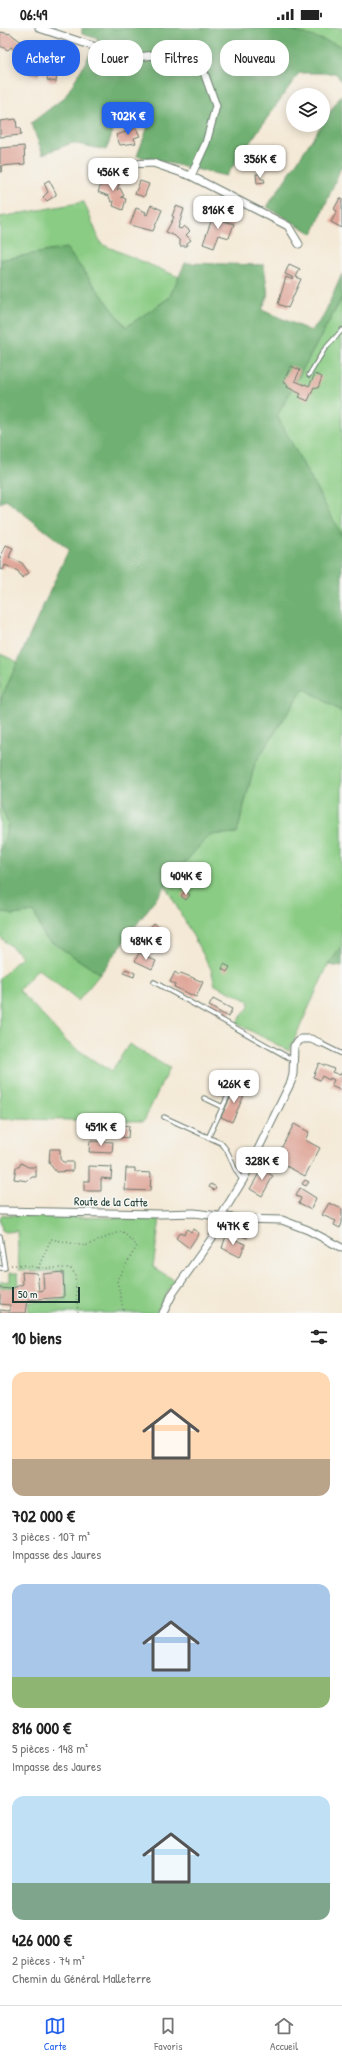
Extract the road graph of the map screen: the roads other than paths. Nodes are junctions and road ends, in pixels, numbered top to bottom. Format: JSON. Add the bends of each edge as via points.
{"nodes":[{"id":1,"x":39,"y":28,"type":"edge"},
{"id":2,"x":103,"y":165,"type":"dead end"},
{"id":3,"x":191,"y":176,"type":"junction"},
{"id":4,"x":299,"y":244,"type":"dead end"},
{"id":5,"x":342,"y":330,"type":"edge"},
{"id":6,"x":309,"y":375,"type":"dead end"},
{"id":7,"x":154,"y":982,"type":"dead end"},
{"id":8,"x":320,"y":1043,"type":"joint"},
{"id":9,"x":342,"y":1054,"type":"edge"},
{"id":10,"x":293,"y":1060,"type":"junction"},
{"id":11,"x":234,"y":1084,"type":"dead end"},
{"id":12,"x":204,"y":1098,"type":"dead end"},
{"id":13,"x":223,"y":1106,"type":"junction"},
{"id":14,"x":164,"y":1117,"type":"dead end"},
{"id":15,"x":208,"y":1138,"type":"junction"},
{"id":16,"x":243,"y":1180,"type":"junction"},
{"id":17,"x":0,"y":1211,"type":"edge"},
{"id":18,"x":221,"y":1216,"type":"junction"},
{"id":19,"x":0,"y":1236,"type":"edge"},
{"id":20,"x":342,"y":1248,"type":"edge"},
{"id":21,"x":0,"y":1268,"type":"edge"},
{"id":22,"x":163,"y":1313,"type":"edge"}],
"edges":[{"from":1,"to":3,"type":"street","via":[[129,58],[171,53],[201,64],[216,106],[206,143]]},
{"from":2,"to":3,"type":"street","via":[[153,163]]},
{"from":3,"to":4,"type":"street","via":[[288,226]]},
{"from":5,"to":6,"type":"lane","via":[[324,350]]},
{"from":7,"to":10,"type":"lane"},
{"from":8,"to":9,"type":"lane"},
{"from":8,"to":10,"type":"street","via":[[311,1039],[301,1039],[294,1046]]},
{"from":10,"to":16,"type":"street","via":[[291,1082]]},
{"from":11,"to":13,"type":"lane"},
{"from":12,"to":13,"type":"lane"},
{"from":13,"to":15,"type":"lane"},
{"from":14,"to":15,"type":"lane"},
{"from":15,"to":16,"type":"lane","via":[[228,1149],[237,1175]]},
{"from":16,"to":18,"type":"street"},
{"from":17,"to":18,"type":"street","name":"Route de la Catte","via":[[194,1213]]},
{"from":18,"to":20,"type":"street","name":"Route de la Catte","via":[[282,1220]]},
{"from":18,"to":22,"type":"street","via":[[212,1238],[173,1293]]},
{"from":19,"to":21,"type":"lane","via":[[5,1265],[5,1268]]}]}
